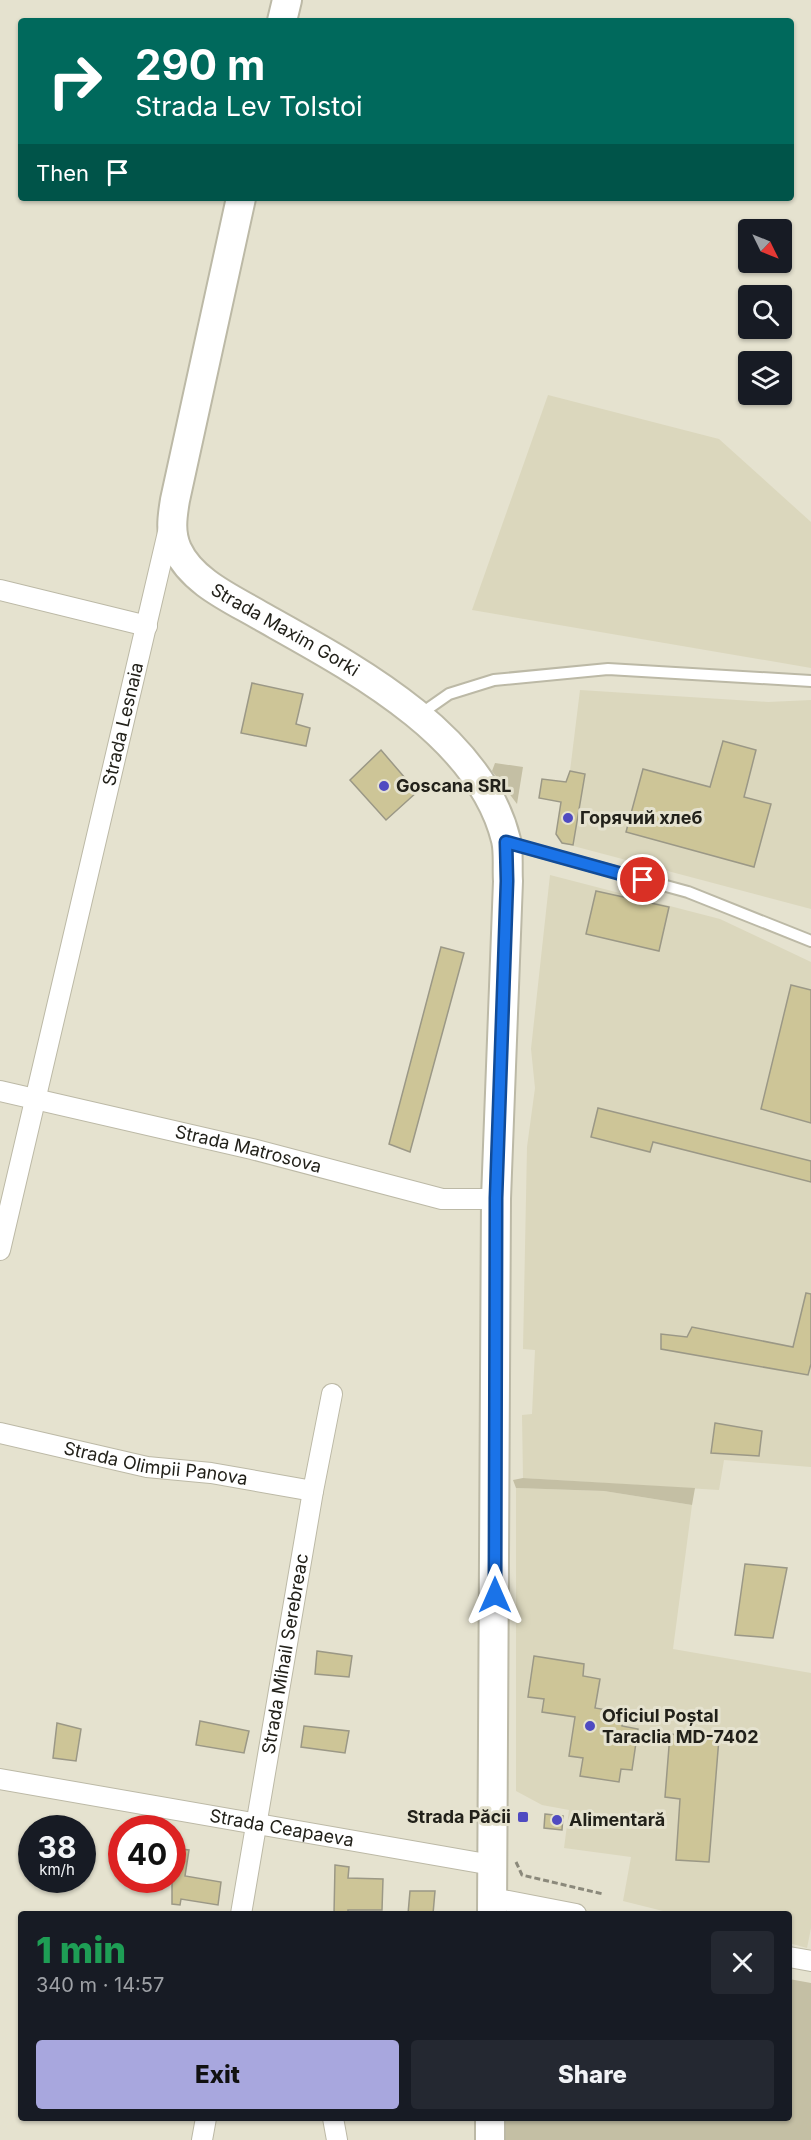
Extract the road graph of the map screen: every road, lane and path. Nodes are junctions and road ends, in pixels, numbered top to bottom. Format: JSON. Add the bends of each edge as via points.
{"nodes":[{"id":1,"x":287,"y":0,"type":"edge"},
{"id":2,"x":283,"y":18,"type":"edge"},
{"id":3,"x":240,"y":201,"type":"edge"},
{"id":4,"x":175,"y":500,"type":"junction"},
{"id":5,"x":0,"y":590,"type":"edge"},
{"id":6,"x":147,"y":626,"type":"junction"},
{"id":7,"x":811,"y":681,"type":"edge"},
{"id":8,"x":418,"y":717,"type":"junction"},
{"id":9,"x":506,"y":842,"type":"junction"},
{"id":10,"x":811,"y":941,"type":"edge"},
{"id":11,"x":0,"y":1091,"type":"edge"},
{"id":12,"x":37,"y":1097,"type":"junction"},
{"id":13,"x":496,"y":1198,"type":"junction"},
{"id":14,"x":0,"y":1250,"type":"edge"},
{"id":15,"x":332,"y":1394,"type":"dead end"},
{"id":16,"x":0,"y":1433,"type":"edge"},
{"id":17,"x":313,"y":1491,"type":"junction"},
{"id":18,"x":0,"y":1779,"type":"edge"},
{"id":19,"x":257,"y":1822,"type":"junction"},
{"id":20,"x":492,"y":1865,"type":"junction"},
{"id":21,"x":492,"y":1906,"type":"edge"},
{"id":22,"x":242,"y":1911,"type":"edge"},
{"id":23,"x":544,"y":1911,"type":"edge"},
{"id":24,"x":792,"y":1958,"type":"edge"},
{"id":25,"x":811,"y":1961,"type":"edge"},
{"id":26,"x":205,"y":2121,"type":"edge"},
{"id":27,"x":334,"y":2121,"type":"edge"},
{"id":28,"x":490,"y":2121,"type":"edge"},
{"id":29,"x":202,"y":2140,"type":"edge"},
{"id":30,"x":337,"y":2140,"type":"edge"},
{"id":31,"x":490,"y":2140,"type":"edge"}],
"edges":[{"from":1,"to":2,"type":"street"},
{"from":3,"to":4,"type":"street","name":"Strada Lesnaia"},
{"from":4,"to":6,"type":"street","name":"Strada Lesnaia"},
{"from":4,"to":8,"type":"street","name":"Strada Maxim Gorki","via":[[171,528],[177,550],[203,581],[342,662]]},
{"from":5,"to":6,"type":"street"},
{"from":6,"to":12,"type":"street","name":"Strada Lesnaia"},
{"from":7,"to":8,"type":"lane","via":[[608,669],[494,680],[449,694]]},
{"from":8,"to":9,"type":"street","name":"Strada Maxim Gorki","via":[[466,764],[489,797]]},
{"from":9,"to":10,"type":"lane","via":[[688,892]]},
{"from":9,"to":13,"type":"street","name":"Strada Maxim Gorki"},
{"from":11,"to":12,"type":"street","name":"Strada Matrosova"},
{"from":12,"to":13,"type":"street","name":"Strada Matrosova","via":[[442,1199]]},
{"from":12,"to":14,"type":"street","name":"Strada Lesnaia"},
{"from":13,"to":20,"type":"street","name":"Strada Maxim Gorki"},
{"from":15,"to":17,"type":"street","name":"Strada Mihail Serebreac"},
{"from":16,"to":17,"type":"street","name":"Strada Olimpii Panova","via":[[147,1467],[211,1473]]},
{"from":17,"to":19,"type":"street","name":"Strada Mihail Serebreac"},
{"from":18,"to":19,"type":"street","name":"Strada Ceapaeva"},
{"from":19,"to":20,"type":"street","name":"Strada Ceapaeva"},
{"from":19,"to":22,"type":"street","name":"Strada Mihail Serebreac"},
{"from":20,"to":21,"type":"street","name":"Strada Maxim Gorki"},
{"from":21,"to":23,"type":"street"},
{"from":24,"to":25,"type":"street"},
{"from":26,"to":29,"type":"street"},
{"from":27,"to":30,"type":"street"},
{"from":28,"to":31,"type":"street"}]}
